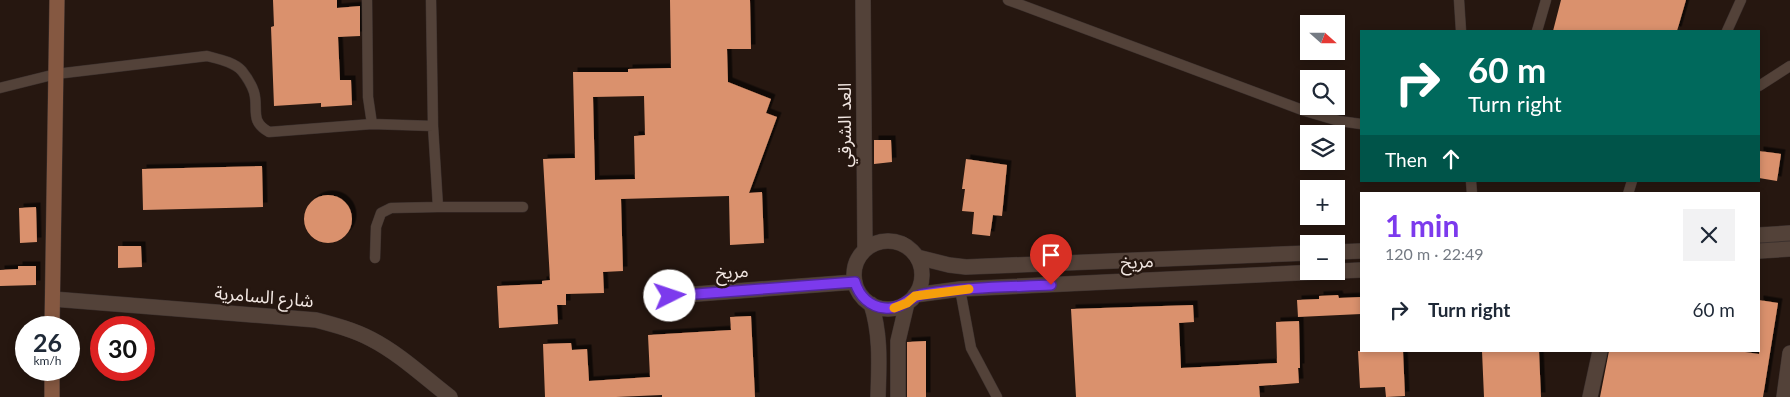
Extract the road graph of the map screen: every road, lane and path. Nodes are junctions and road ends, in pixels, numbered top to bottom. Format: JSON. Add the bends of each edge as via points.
{"nodes":[{"id":1,"x":57,"y":0,"type":"edge"},
{"id":2,"x":367,"y":0,"type":"edge"},
{"id":3,"x":431,"y":0,"type":"edge"},
{"id":4,"x":863,"y":0,"type":"edge"},
{"id":5,"x":1008,"y":0,"type":"edge"},
{"id":6,"x":1459,"y":0,"type":"edge"},
{"id":7,"x":1546,"y":0,"type":"edge"},
{"id":8,"x":1741,"y":0,"type":"edge"},
{"id":9,"x":1461,"y":30,"type":"edge"},
{"id":10,"x":1537,"y":30,"type":"edge"},
{"id":11,"x":1727,"y":30,"type":"edge"},
{"id":12,"x":1790,"y":66,"type":"edge"},
{"id":13,"x":56,"y":74,"type":"junction"},
{"id":14,"x":1760,"y":85,"type":"edge"},
{"id":15,"x":0,"y":88,"type":"edge"},
{"id":16,"x":372,"y":124,"type":"junction"},
{"id":17,"x":1360,"y":124,"type":"edge"},
{"id":18,"x":433,"y":126,"type":"junction"},
{"id":19,"x":438,"y":207,"type":"junction"},
{"id":20,"x":524,"y":207,"type":"dead end"},
{"id":21,"x":1790,"y":233,"type":"edge"},
{"id":22,"x":1760,"y":234,"type":"edge"},
{"id":23,"x":1790,"y":249,"type":"edge"},
{"id":24,"x":865,"y":250,"type":"junction"},
{"id":25,"x":1360,"y":251,"type":"edge"},
{"id":26,"x":1760,"y":251,"type":"edge"},
{"id":27,"x":1345,"y":252,"type":"edge"},
{"id":28,"x":1300,"y":253,"type":"edge"},
{"id":29,"x":917,"y":257,"type":"junction"},
{"id":30,"x":375,"y":258,"type":"dead end"},
{"id":31,"x":1360,"y":270,"type":"edge"},
{"id":32,"x":855,"y":282,"type":"junction"},
{"id":33,"x":960,"y":289,"type":"junction"},
{"id":34,"x":670,"y":296,"type":"dead end"},
{"id":35,"x":53,"y":299,"type":"junction"},
{"id":36,"x":911,"y":299,"type":"junction"},
{"id":37,"x":871,"y":304,"type":"junction"},
{"id":38,"x":52,"y":316,"type":"edge"},
{"id":39,"x":1600,"y":352,"type":"edge"},
{"id":40,"x":1790,"y":353,"type":"edge"},
{"id":41,"x":52,"y":381,"type":"edge"},
{"id":42,"x":52,"y":397,"type":"edge"},
{"id":43,"x":450,"y":397,"type":"edge"},
{"id":44,"x":878,"y":397,"type":"edge"},
{"id":45,"x":898,"y":397,"type":"edge"},
{"id":46,"x":998,"y":397,"type":"edge"},
{"id":47,"x":1590,"y":397,"type":"edge"},
{"id":48,"x":1784,"y":397,"type":"edge"}],
"edges":[{"from":1,"to":13,"type":"street"},
{"from":2,"to":16,"type":"lane","via":[[368,97]]},
{"from":3,"to":18,"type":"lane"},
{"from":4,"to":24,"type":"street","name":"العد الشرقي"},
{"from":5,"to":17,"type":"lane","via":[[1304,111]]},
{"from":6,"to":9,"type":"lane"},
{"from":7,"to":10,"type":"lane"},
{"from":8,"to":11,"type":"lane"},
{"from":12,"to":14,"type":"lane"},
{"from":13,"to":15,"type":"lane"},
{"from":13,"to":16,"type":"lane","via":[[207,56],[242,71],[254,92],[256,120],[270,132]]},
{"from":13,"to":35,"type":"street"},
{"from":16,"to":18,"type":"lane"},
{"from":18,"to":19,"type":"lane"},
{"from":19,"to":20,"type":"lane"},
{"from":19,"to":30,"type":"lane","via":[[390,208],[381,214],[376,227]]},
{"from":21,"to":22,"type":"street"},
{"from":23,"to":26,"type":"street"},
{"from":24,"to":29,"type":"street","via":[[888,241],[905,245]]},
{"from":24,"to":32,"type":"street","via":[[856,265]]},
{"from":25,"to":27,"type":"street"},
{"from":28,"to":29,"type":"street","name":"مريخ","via":[[966,267]]},
{"from":29,"to":36,"type":"street","via":[[922,273],[919,288]]},
{"from":31,"to":33,"type":"street","name":"مريخ"},
{"from":32,"to":34,"type":"street","name":"مريخ"},
{"from":32,"to":37,"type":"street","via":[[861,295]]},
{"from":33,"to":36,"type":"street","name":"مريخ"},
{"from":33,"to":46,"type":"lane","via":[[971,348]]},
{"from":35,"to":38,"type":"street"},
{"from":35,"to":43,"type":"street","name":"شارع السامرية","via":[[316,320],[370,338],[395,353]]},
{"from":36,"to":37,"type":"street","via":[[892,308]]},
{"from":36,"to":45,"type":"street","via":[[898,341]]},
{"from":37,"to":44,"type":"street","via":[[879,342]]},
{"from":39,"to":47,"type":"street"},
{"from":40,"to":48,"type":"street"},
{"from":41,"to":42,"type":"street"}]}
